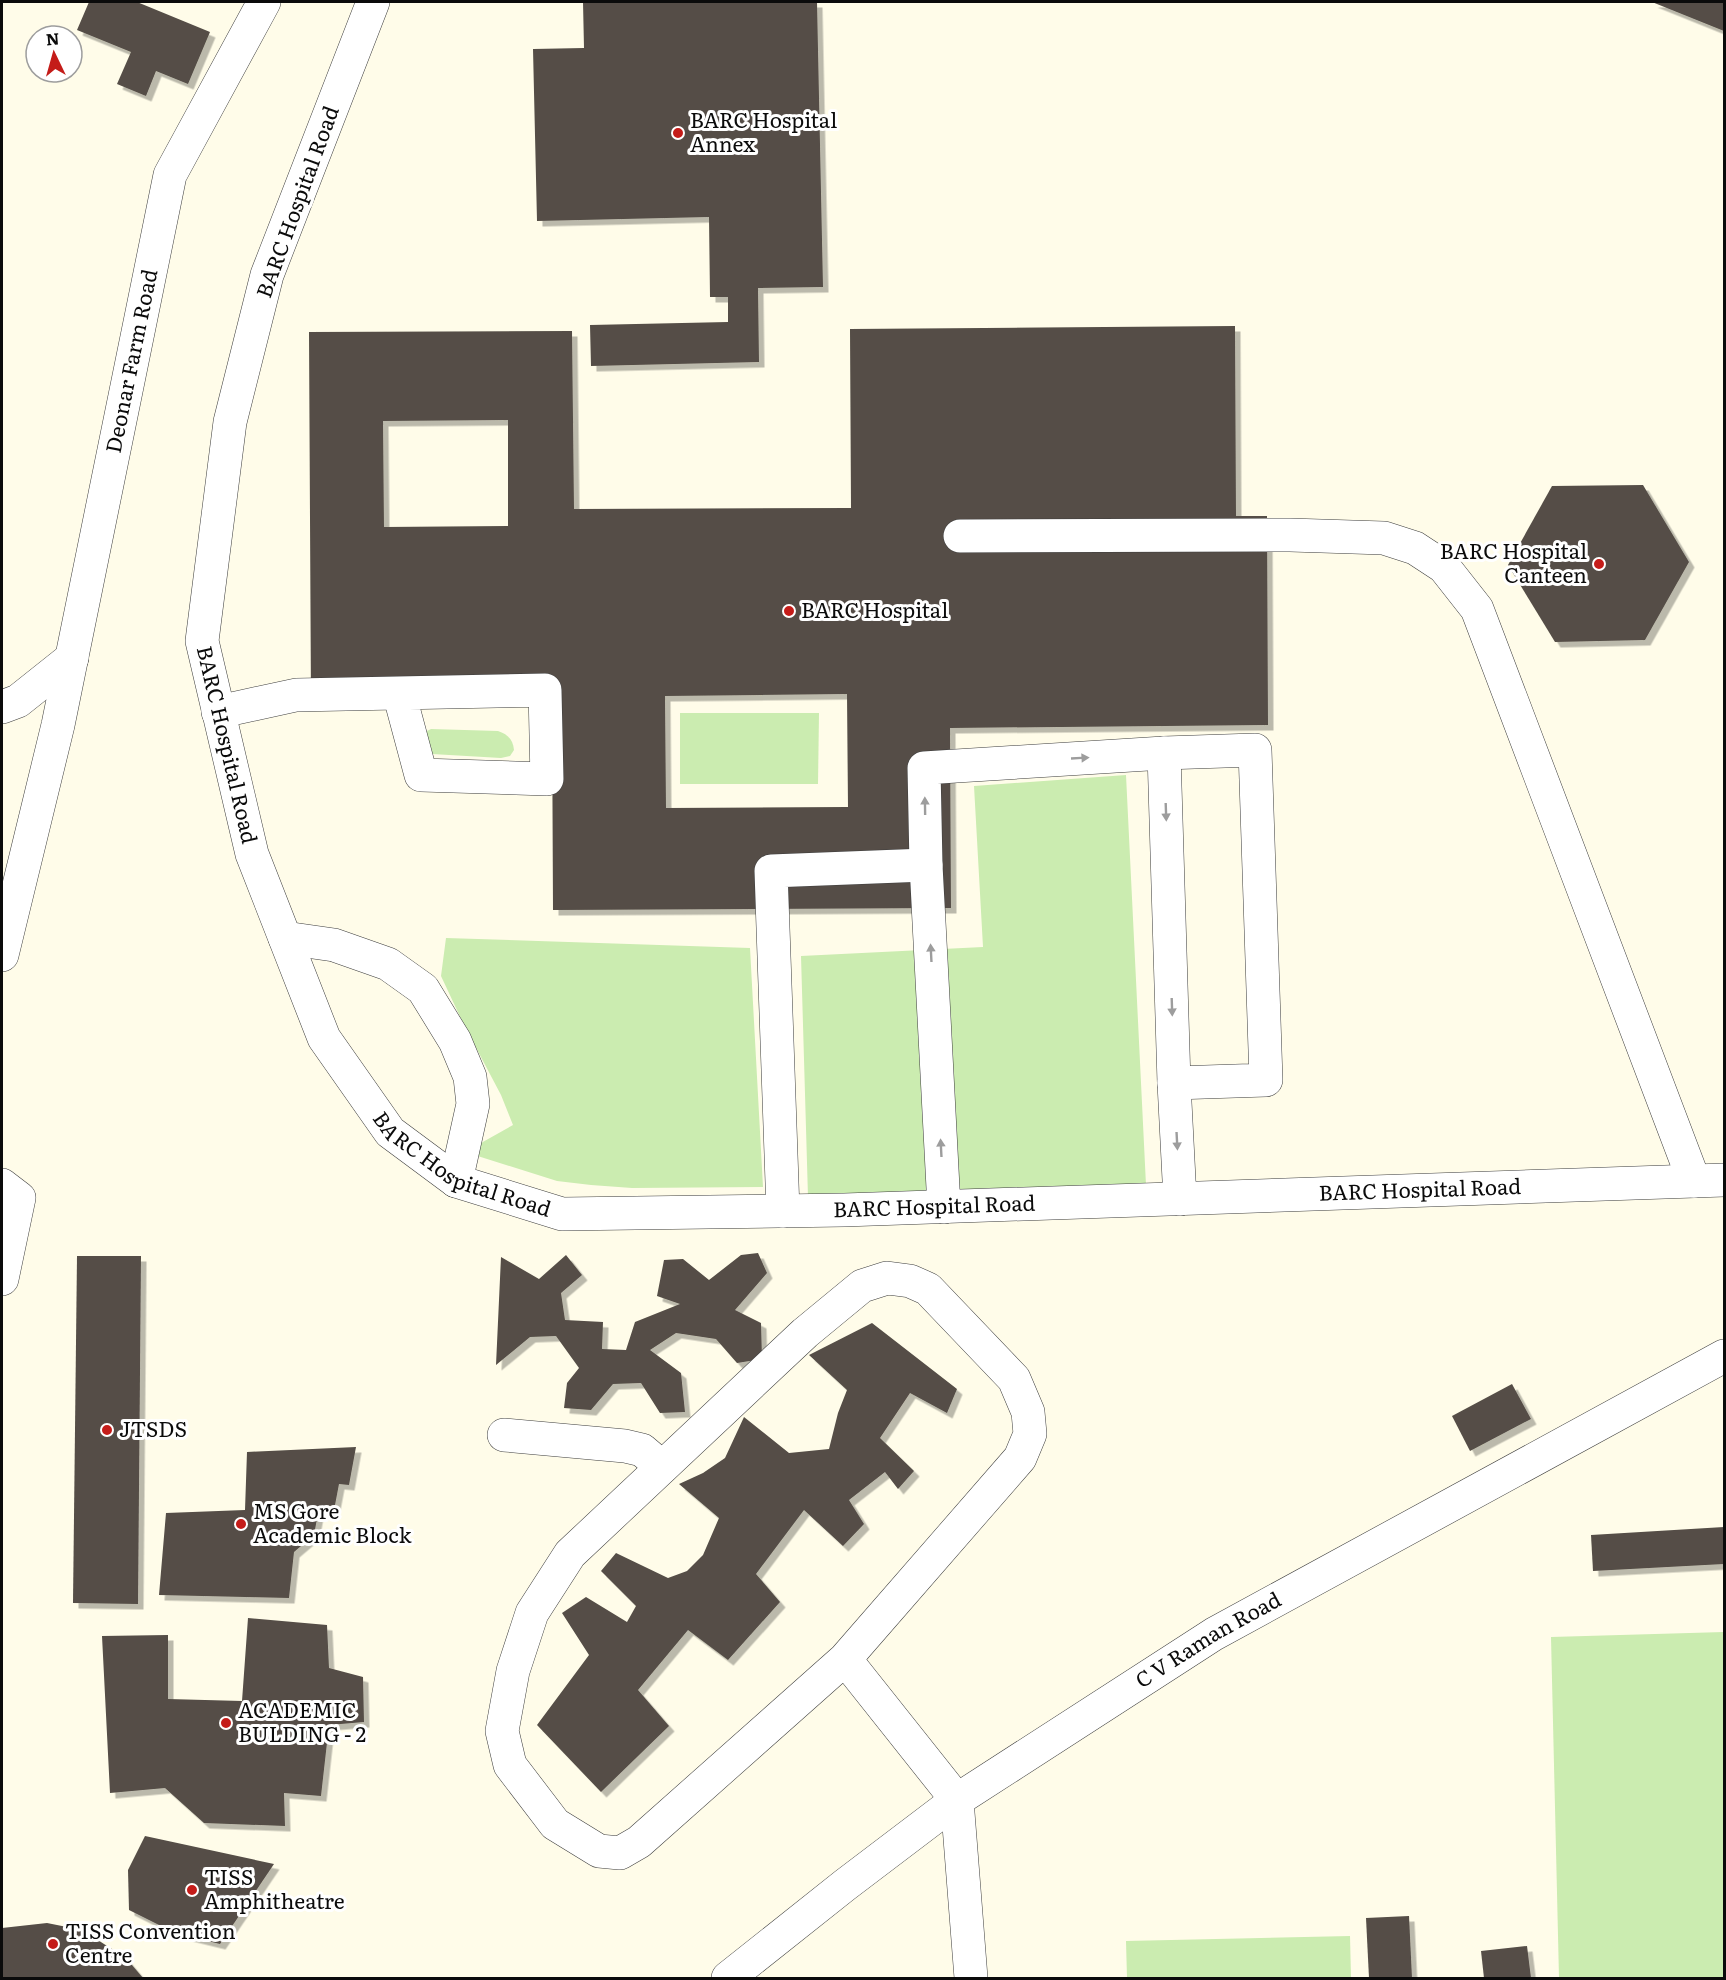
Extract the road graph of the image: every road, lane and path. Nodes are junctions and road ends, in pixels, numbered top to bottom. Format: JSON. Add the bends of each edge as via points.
{"nodes":[{"id":1,"x":264,"y":2,"type":"edge"},
{"id":2,"x":373,"y":2,"type":"edge"},
{"id":3,"x":960,"y":537,"type":"dead end"},
{"id":4,"x":72,"y":658,"type":"junction"},
{"id":5,"x":399,"y":693,"type":"junction"},
{"id":6,"x":2,"y":707,"type":"edge"},
{"id":7,"x":218,"y":712,"type":"junction"},
{"id":8,"x":1164,"y":753,"type":"junction"},
{"id":9,"x":926,"y":865,"type":"junction"},
{"id":10,"x":285,"y":939,"type":"junction"},
{"id":11,"x":2,"y":955,"type":"edge"},
{"id":12,"x":1174,"y":1083,"type":"junction"},
{"id":13,"x":456,"y":1181,"type":"junction"},
{"id":14,"x":1709,"y":1181,"type":"edge"},
{"id":15,"x":2,"y":1185,"type":"edge"},
{"id":16,"x":1180,"y":1198,"type":"junction"},
{"id":17,"x":944,"y":1207,"type":"junction"},
{"id":18,"x":783,"y":1211,"type":"junction"},
{"id":19,"x":2,"y":1280,"type":"edge"},
{"id":20,"x":1725,"y":1356,"type":"edge"},
{"id":21,"x":504,"y":1436,"type":"dead end"},
{"id":22,"x":663,"y":1467,"type":"junction"},
{"id":23,"x":845,"y":1659,"type":"junction"},
{"id":24,"x":957,"y":1800,"type":"junction"},
{"id":25,"x":728,"y":1978,"type":"edge"},
{"id":26,"x":971,"y":1978,"type":"edge"}],
"edges":[{"from":1,"to":4,"type":"street","name":"Deonar Farm Road","via":[[170,175]]},
{"from":2,"to":7,"type":"street","name":"BARC Hospital Road","via":[[267,275],[230,422],[202,641]]},
{"from":3,"to":14,"type":"street","via":[[1384,538],[1415,548],[1444,567],[1477,609]]},
{"from":4,"to":6,"type":"street","via":[[18,702]]},
{"from":4,"to":11,"type":"street","name":"Deonar Farm Road"},
{"from":5,"to":5,"type":"street","via":[[545,690],[547,779],[421,775]]},
{"from":5,"to":7,"type":"street","via":[[296,695]]},
{"from":7,"to":10,"type":"street","name":"BARC Hospital Road","via":[[252,854]]},
{"from":9,"to":8,"type":"street","one_way":true,"via":[[924,768]]},
{"from":8,"to":12,"type":"street","one_way":true},
{"from":8,"to":12,"type":"street","via":[[1255,750],[1266,1080]]},
{"from":17,"to":9,"type":"street","one_way":true},
{"from":9,"to":18,"type":"street","via":[[771,871]]},
{"from":10,"to":13,"type":"street","name":"BARC Hospital Road","via":[[324,1038],[383,1122]]},
{"from":10,"to":13,"type":"street","via":[[334,945],[388,964],[423,988],[455,1041],[470,1077],[473,1104]]},
{"from":12,"to":16,"type":"street","one_way":true},
{"from":13,"to":18,"type":"street","name":"BARC Hospital Road","via":[[562,1214]]},
{"from":14,"to":16,"type":"street","name":"BARC Hospital Road"},
{"from":15,"to":19,"type":"street","via":[[19,1198]]},
{"from":16,"to":17,"type":"street","name":"BARC Hospital Road"},
{"from":17,"to":18,"type":"street","name":"BARC Hospital Road"},
{"from":20,"to":24,"type":"street","name":"C V Raman Road","via":[[1214,1634]]},
{"from":21,"to":22,"type":"street","via":[[626,1446],[642,1450]]},
{"from":22,"to":23,"type":"street","via":[[570,1554],[532,1613],[513,1671],[502,1731],[510,1765],[555,1824],[599,1851],[620,1853],[639,1842]]},
{"from":22,"to":23,"type":"street","via":[[805,1333],[862,1286],[887,1278],[910,1281],[928,1289],[1014,1379],[1028,1412],[1030,1434],[1020,1458]]},
{"from":23,"to":24,"type":"street"},
{"from":24,"to":25,"type":"street","name":"C V Raman Road"},
{"from":24,"to":26,"type":"street"}]}
